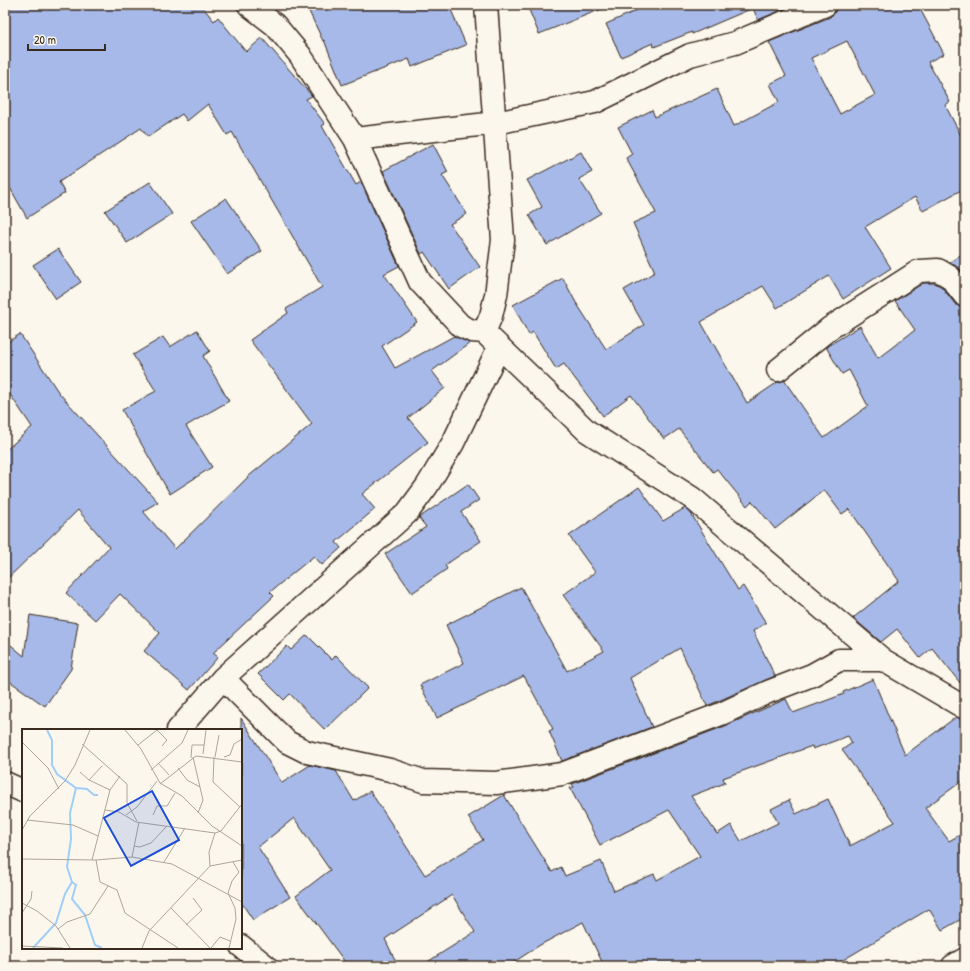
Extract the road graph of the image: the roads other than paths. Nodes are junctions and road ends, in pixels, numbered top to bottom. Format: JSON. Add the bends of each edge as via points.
{"nodes":[{"id":1,"x":249,"y":5,"type":"edge"},
{"id":2,"x":486,"y":5,"type":"edge"},
{"id":3,"x":825,"y":5,"type":"edge"},
{"id":4,"x":496,"y":123,"type":"junction"},
{"id":5,"x":355,"y":139,"type":"junction"},
{"id":6,"x":965,"y":296,"type":"edge"},
{"id":7,"x":492,"y":340,"type":"junction"},
{"id":8,"x":778,"y":370,"type":"dead end"},
{"id":9,"x":883,"y":660,"type":"junction"},
{"id":10,"x":223,"y":678,"type":"junction"},
{"id":11,"x":965,"y":708,"type":"edge"},
{"id":12,"x":179,"y":729,"type":"edge"},
{"id":13,"x":5,"y":783,"type":"edge"},
{"id":14,"x":22,"y":791,"type":"edge"},
{"id":15,"x":242,"y":947,"type":"edge"},
{"id":16,"x":965,"y":959,"type":"edge"},
{"id":17,"x":266,"y":966,"type":"edge"},
{"id":18,"x":953,"y":966,"type":"edge"}],
"edges":[{"from":1,"to":5,"type":"street","via":[[275,25],[300,55]]},
{"from":2,"to":4,"type":"street"},
{"from":3,"to":4,"type":"street","via":[[735,43],[690,55],[595,102]]},
{"from":4,"to":5,"type":"street"},
{"from":4,"to":7,"type":"street","via":[[503,240],[496,295],[490,316]]},
{"from":5,"to":7,"type":"street","via":[[420,282],[461,326]]},
{"from":6,"to":8,"type":"street","via":[[950,277],[938,270],[919,271],[830,328]]},
{"from":7,"to":9,"type":"street","via":[[587,431],[692,498]]},
{"from":7,"to":10,"type":"street","via":[[453,443],[427,486],[407,512]]},
{"from":9,"to":10,"type":"street","via":[[839,660],[812,675],[721,714],[562,774],[496,783],[423,781],[390,770],[307,752],[287,742]]},
{"from":9,"to":11,"type":"street"},
{"from":10,"to":12,"type":"street"},
{"from":13,"to":14,"type":"street"},
{"from":15,"to":17,"type":"street"},
{"from":16,"to":18,"type":"street"}]}
